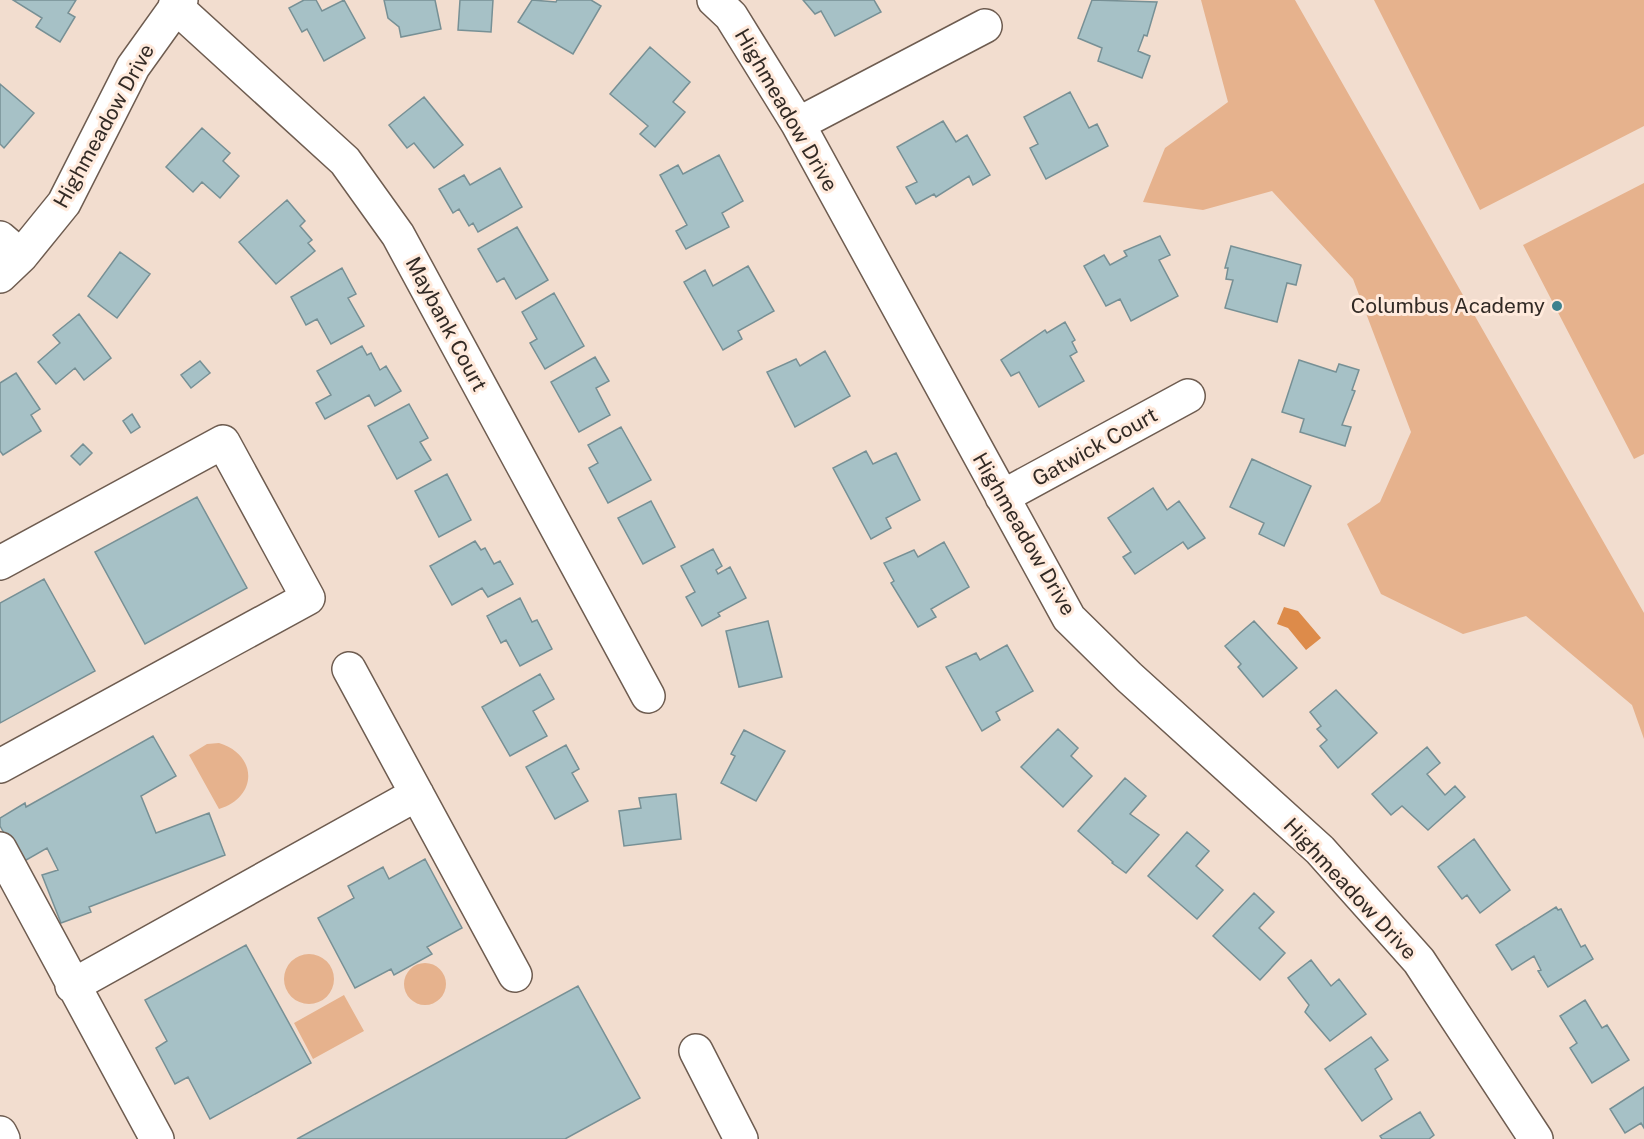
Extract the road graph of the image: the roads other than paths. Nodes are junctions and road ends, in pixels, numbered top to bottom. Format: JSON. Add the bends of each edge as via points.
{"nodes":[{"id":1,"x":714,"y":0,"type":"edge"},
{"id":2,"x":178,"y":3,"type":"edge"},
{"id":3,"x":985,"y":26,"type":"dead end"},
{"id":4,"x":798,"y":124,"type":"junction"},
{"id":5,"x":7,"y":257,"type":"edge"},
{"id":6,"x":1188,"y":396,"type":"dead end"},
{"id":7,"x":1002,"y":498,"type":"junction"},
{"id":8,"x":0,"y":564,"type":"edge"},
{"id":9,"x":349,"y":669,"type":"dead end"},
{"id":10,"x":648,"y":696,"type":"dead end"},
{"id":11,"x":0,"y":766,"type":"edge"},
{"id":12,"x":417,"y":794,"type":"junction"},
{"id":13,"x":0,"y":849,"type":"edge"},
{"id":14,"x":515,"y":975,"type":"dead end"},
{"id":15,"x":72,"y":986,"type":"junction"},
{"id":16,"x":696,"y":1051,"type":"dead end"},
{"id":17,"x":0,"y":1133,"type":"edge"},
{"id":18,"x":3,"y":1139,"type":"edge"},
{"id":19,"x":157,"y":1139,"type":"edge"},
{"id":20,"x":741,"y":1139,"type":"edge"},
{"id":21,"x":1536,"y":1139,"type":"edge"}],
"edges":[{"from":1,"to":4,"type":"street","name":"Highmeadow Drive","via":[[731,16]]},
{"from":2,"to":5,"type":"street","name":"Highmeadow Drive","via":[[133,67],[64,203]]},
{"from":2,"to":10,"type":"street","name":"Maybank Court","via":[[345,161],[398,235]]},
{"from":3,"to":4,"type":"street"},
{"from":4,"to":7,"type":"street","name":"Highmeadow Drive"},
{"from":6,"to":7,"type":"street","name":"Gatwick Court"},
{"from":7,"to":21,"type":"street","name":"Highmeadow Drive","via":[[1070,618],[1129,677],[1320,850],[1419,961]]},
{"from":8,"to":11,"type":"street","via":[[223,442],[308,598]]},
{"from":9,"to":12,"type":"street"},
{"from":12,"to":14,"type":"street"},
{"from":12,"to":15,"type":"street"},
{"from":13,"to":15,"type":"street"},
{"from":15,"to":19,"type":"street"},
{"from":16,"to":20,"type":"street"},
{"from":17,"to":18,"type":"street"}]}
